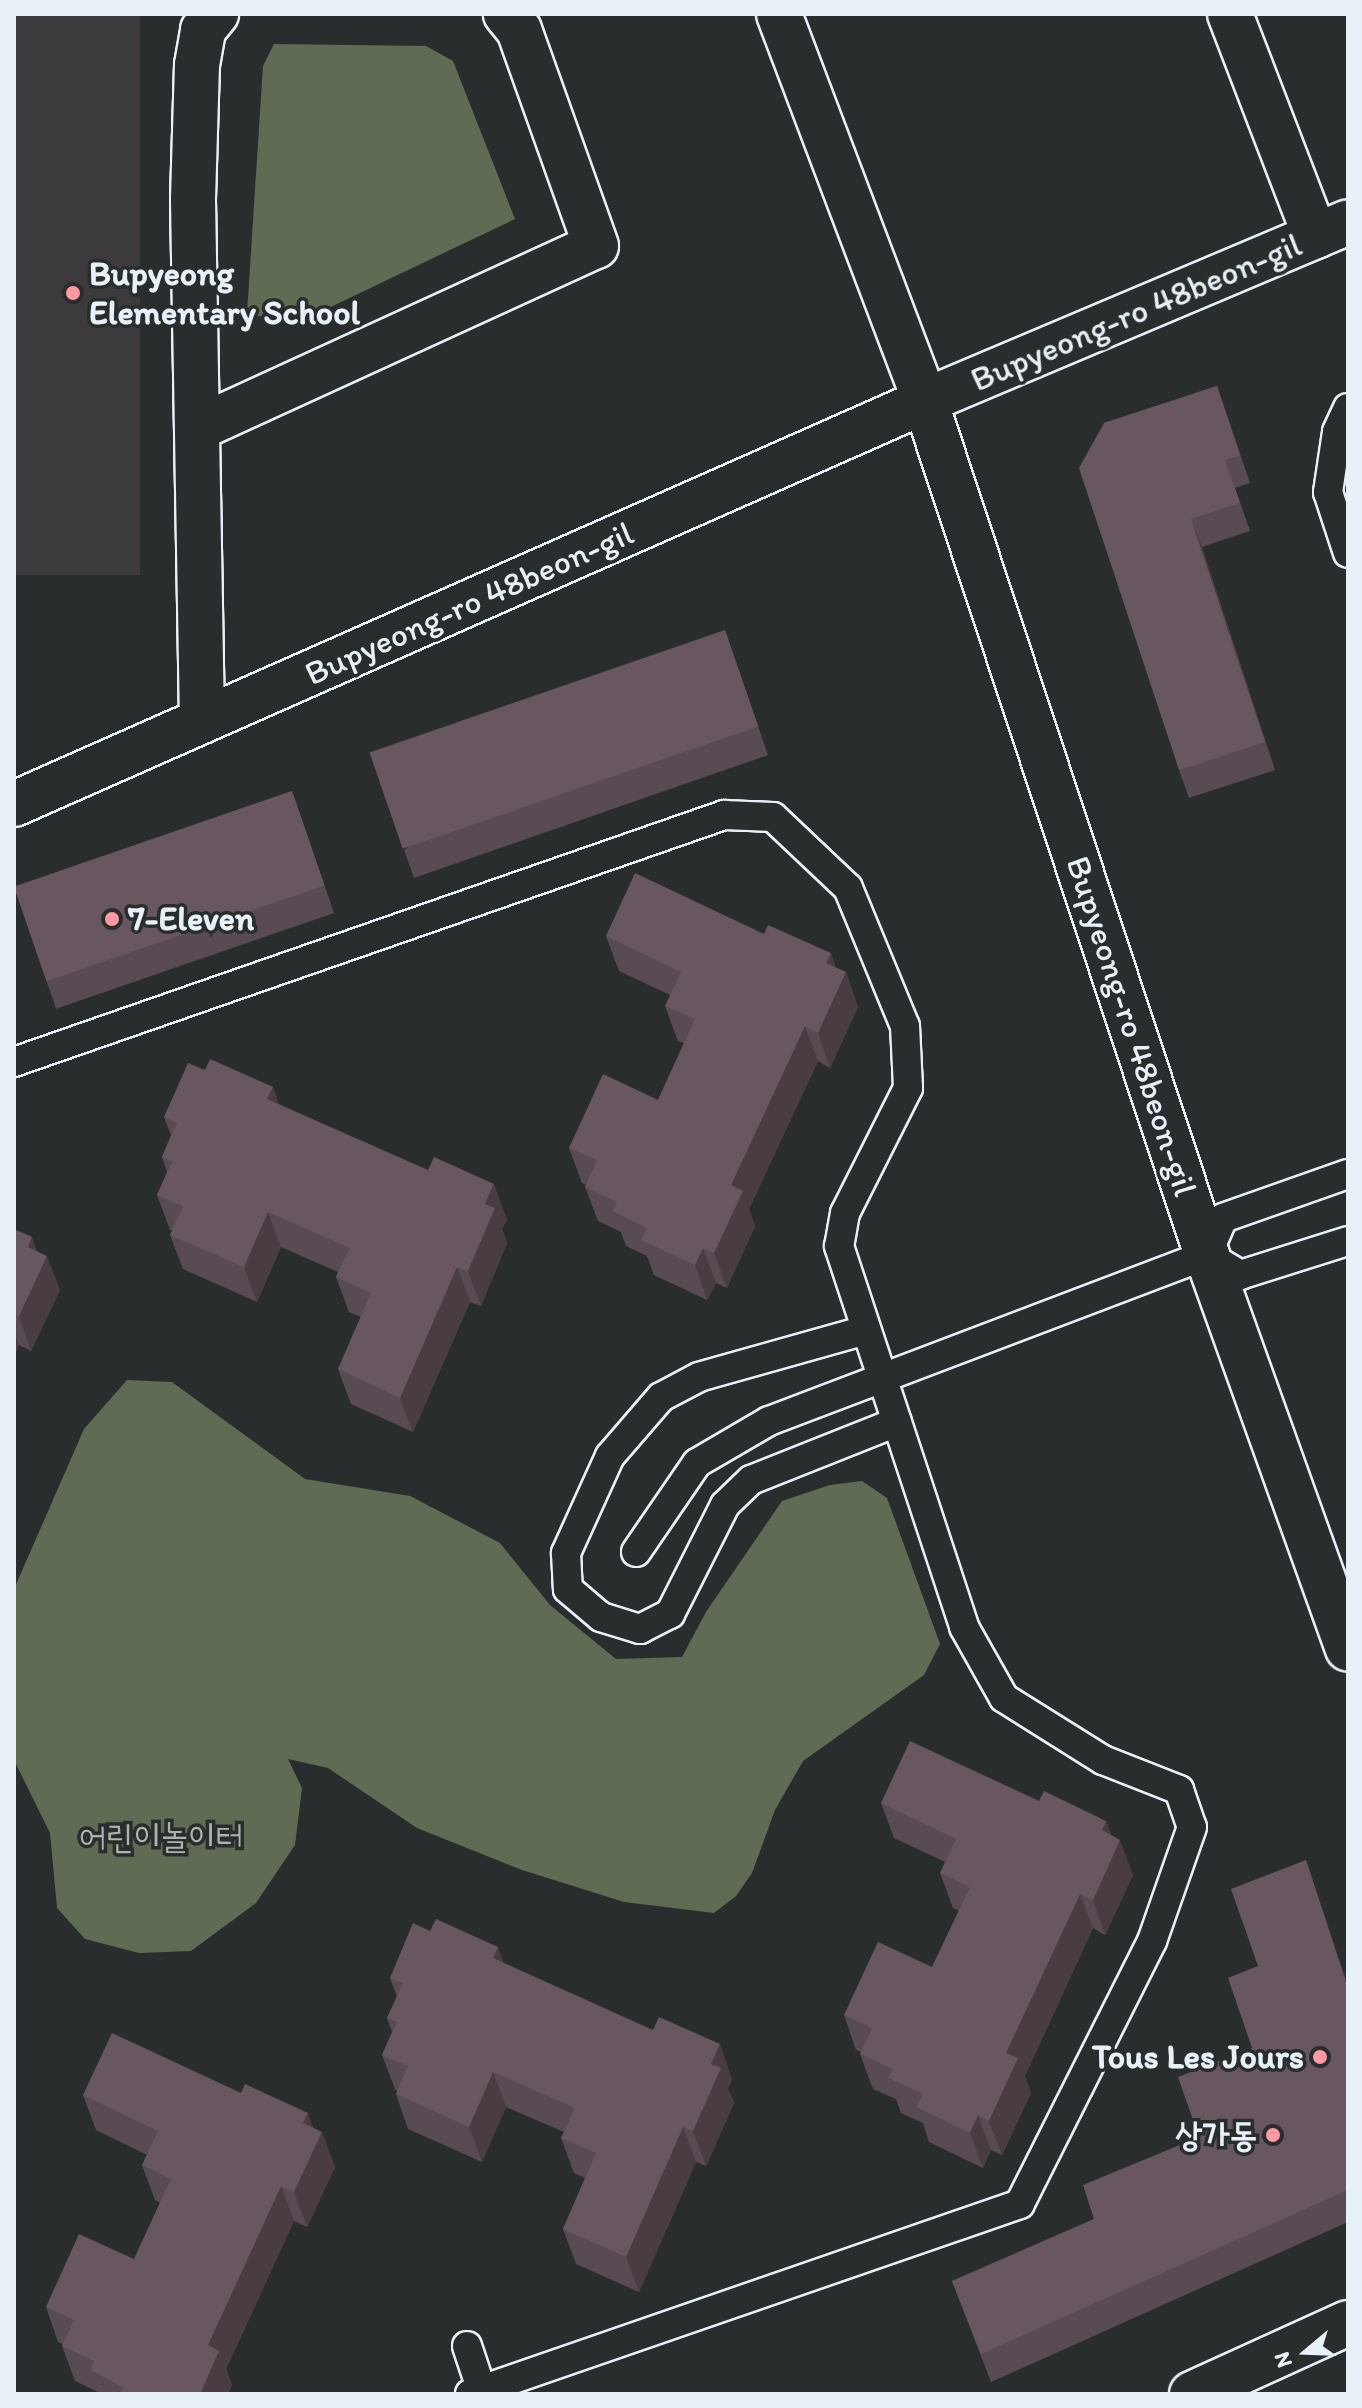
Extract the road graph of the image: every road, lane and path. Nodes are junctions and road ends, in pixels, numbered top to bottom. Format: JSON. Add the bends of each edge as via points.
{"nodes":[{"id":1,"x":216,"y":14,"type":"edge"},
{"id":2,"x":506,"y":14,"type":"edge"},
{"id":3,"x":779,"y":14,"type":"edge"},
{"id":4,"x":1230,"y":14,"type":"edge"},
{"id":5,"x":1332,"y":229,"type":"edge"},
{"id":6,"x":925,"y":401,"type":"junction"},
{"id":7,"x":1348,"y":408,"type":"edge"},
{"id":8,"x":200,"y":427,"type":"junction"},
{"id":9,"x":1348,"y":553,"type":"edge"},
{"id":10,"x":202,"y":721,"type":"junction"},
{"id":11,"x":14,"y":804,"type":"edge"},
{"id":12,"x":14,"y":1062,"type":"edge"},
{"id":13,"x":1348,"y":1174,"type":"edge"},
{"id":14,"x":1348,"y":1241,"type":"edge"},
{"id":15,"x":1207,"y":1255,"type":"junction"},
{"id":16,"x":866,"y":1330,"type":"junction"},
{"id":17,"x":885,"y":1379,"type":"junction"},
{"id":18,"x":897,"y":1422,"type":"junction"},
{"id":19,"x":636,"y":1552,"type":"dead end"},
{"id":20,"x":1348,"y":1648,"type":"edge"},
{"id":21,"x":1348,"y":2323,"type":"edge"},
{"id":22,"x":467,"y":2346,"type":"dead end"},
{"id":23,"x":478,"y":2392,"type":"edge"},
{"id":24,"x":1192,"y":2394,"type":"edge"}],
"edges":[{"from":1,"to":8,"type":"street","via":[[203,30],[197,65],[193,199]]},
{"from":2,"to":8,"type":"street","via":[[519,30],[596,246]]},
{"from":3,"to":6,"type":"street","name":"Bupyeong-ro 48beon-gil"},
{"from":4,"to":5,"type":"street"},
{"from":5,"to":6,"type":"street","name":"Bupyeong-ro 48beon-gil"},
{"from":6,"to":10,"type":"street","name":"Bupyeong-ro 48beon-gil"},
{"from":6,"to":15,"type":"street","name":"Bupyeong-ro 48beon-gil"},
{"from":7,"to":9,"type":"lane","via":[[1337,432],[1328,492]]},
{"from":8,"to":10,"type":"street"},
{"from":10,"to":11,"type":"street","name":"Bupyeong-ro 48beon-gil"},
{"from":12,"to":16,"type":"lane","via":[[724,815],[773,817],[848,888],[905,1026],[908,1088],[845,1213],[839,1246]]},
{"from":13,"to":15,"type":"lane","via":[[1223,1218]]},
{"from":14,"to":15,"type":"lane","via":[[1240,1275]]},
{"from":15,"to":17,"type":"lane"},
{"from":15,"to":20,"type":"street","name":"Bupyeong-ro 48beon-gil"},
{"from":16,"to":17,"type":"lane"},
{"from":16,"to":18,"type":"lane","via":[[699,1377],[661,1397],[610,1456],[566,1553],[568,1589],[601,1617],[640,1629],[670,1614],[725,1505],[751,1480]]},
{"from":17,"to":18,"type":"lane"},
{"from":17,"to":19,"type":"lane","via":[[769,1421],[697,1463]]},
{"from":18,"to":23,"type":"lane","via":[[964,1627],[1004,1698],[1103,1760],[1179,1790],[1192,1827],[1152,1941],[1020,2204]]},
{"from":21,"to":24,"type":"street"},
{"from":22,"to":23,"type":"lane"}]}
